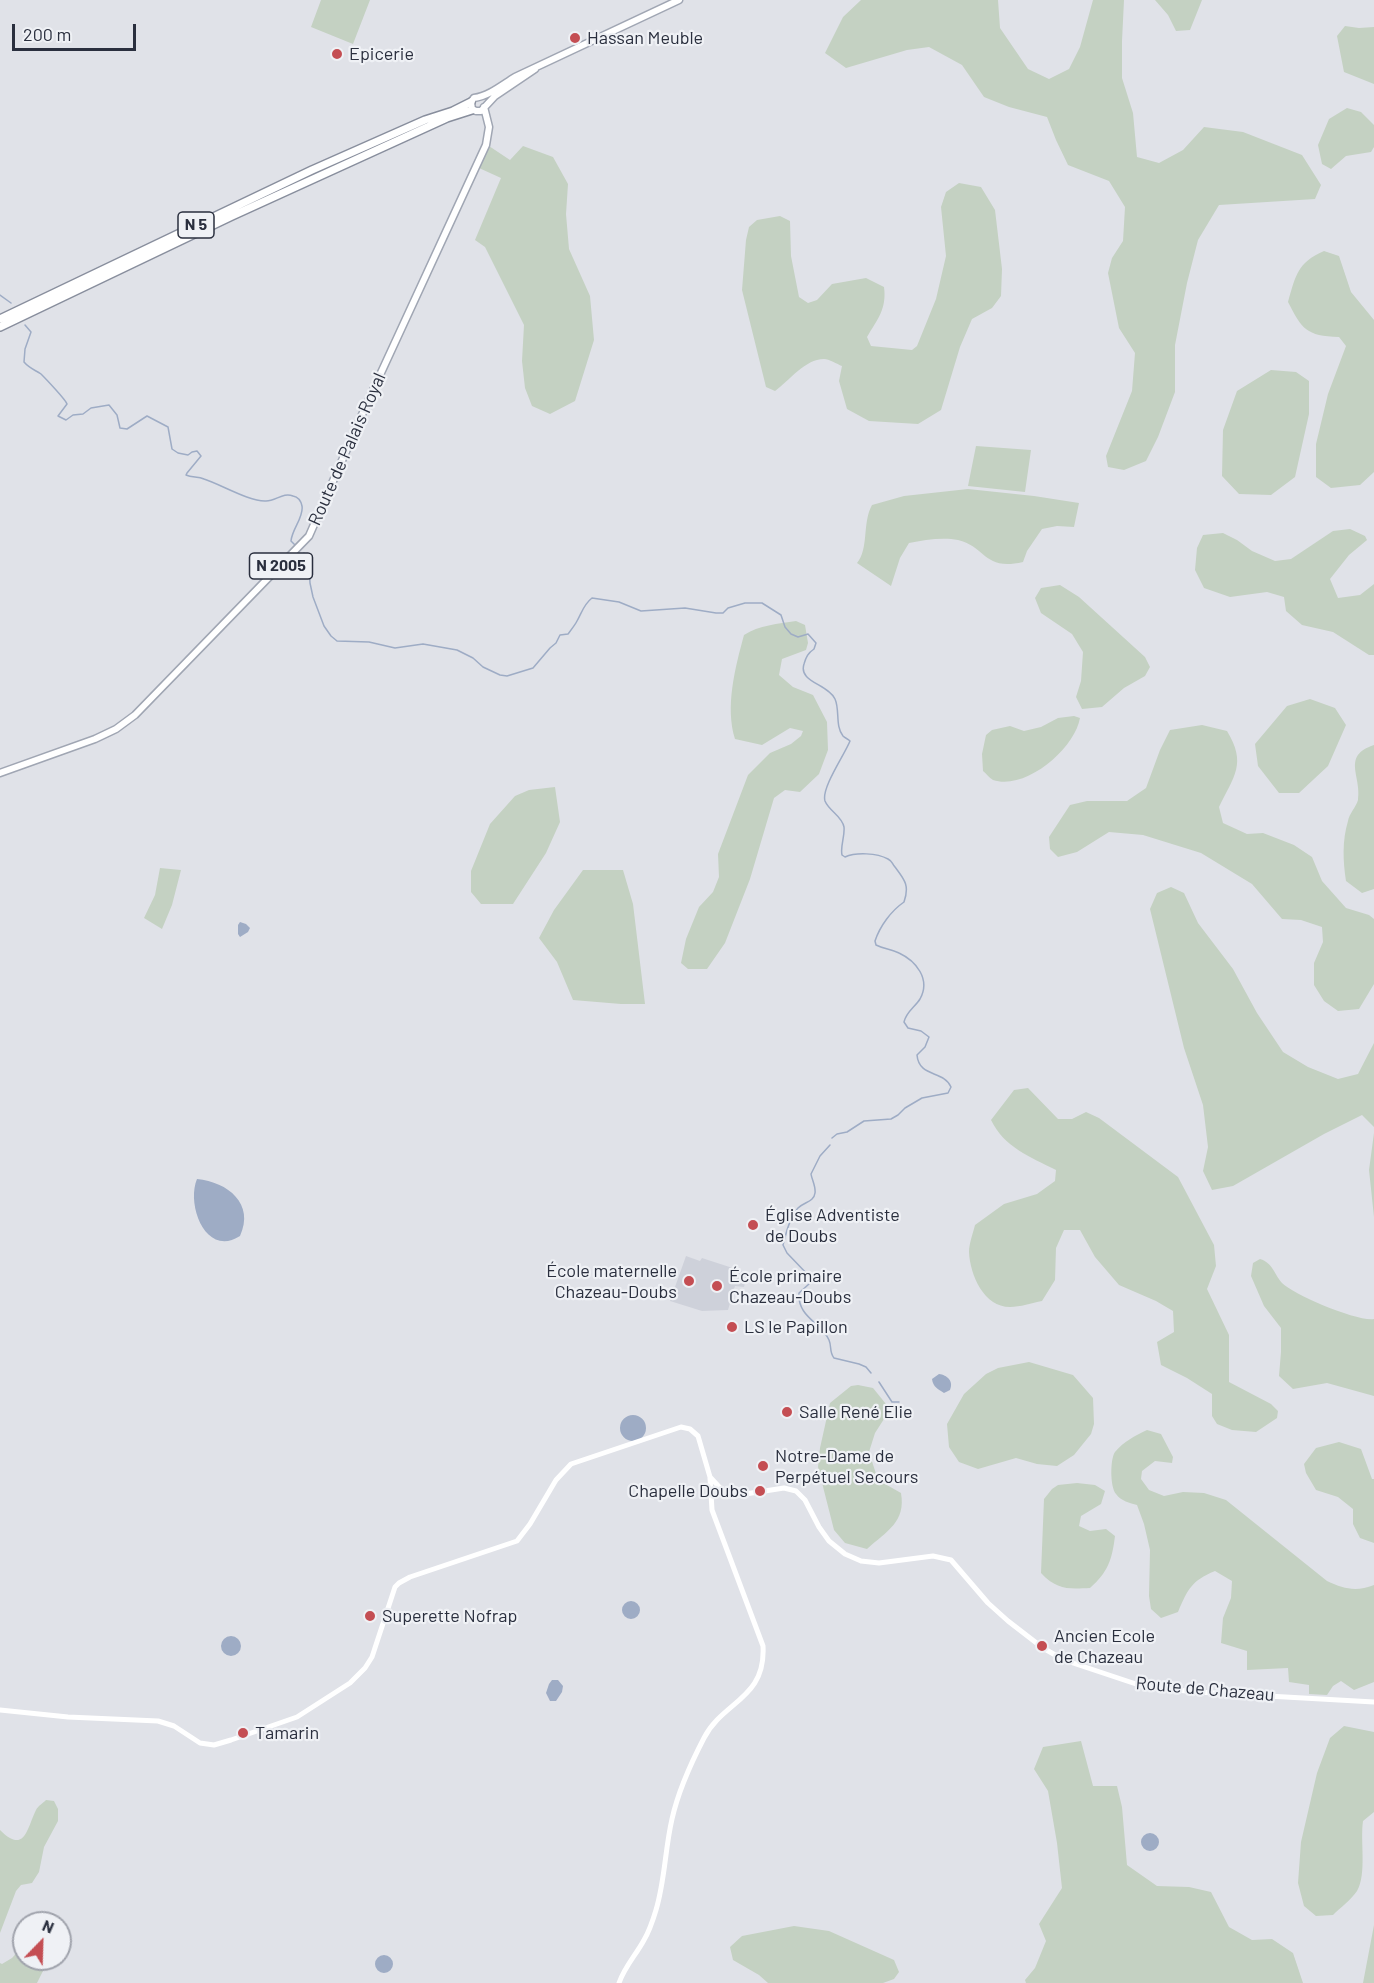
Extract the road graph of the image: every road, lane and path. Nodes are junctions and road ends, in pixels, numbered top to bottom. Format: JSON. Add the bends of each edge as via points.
{"nodes":[{"id":1,"x":679,"y":0,"type":"edge"},
{"id":2,"x":535,"y":69,"type":"junction"},
{"id":3,"x":480,"y":98,"type":"junction"},
{"id":4,"x":471,"y":102,"type":"junction"},
{"id":5,"x":484,"y":106,"type":"junction"},
{"id":6,"x":475,"y":111,"type":"junction"},
{"id":7,"x":445,"y":119,"type":"junction"},
{"id":8,"x":425,"y":120,"type":"junction"},
{"id":9,"x":489,"y":132,"type":"junction"},
{"id":10,"x":0,"y":319,"type":"edge"},
{"id":11,"x":0,"y":327,"type":"edge"},
{"id":12,"x":0,"y":773,"type":"edge"},
{"id":13,"x":710,"y":1477,"type":"junction"},
{"id":14,"x":1374,"y":1702,"type":"edge"},
{"id":15,"x":0,"y":1710,"type":"edge"},
{"id":16,"x":620,"y":1983,"type":"edge"}],
"edges":[{"from":1,"to":2,"type":"main road","number":"N 5"},
{"from":2,"to":3,"type":"main road","number":"N 5"},
{"from":2,"to":5,"type":"main road","number":"N 5"},
{"from":3,"to":4,"type":"main road","number":"N 5"},
{"from":3,"to":5,"type":"main road"},
{"from":4,"to":6,"type":"main road"},
{"from":4,"to":8,"type":"highway","number":"N 5"},
{"from":5,"to":6,"type":"main road","number":"N 5"},
{"from":5,"to":9,"type":"main road"},
{"from":6,"to":7,"type":"highway","number":"N 5"},
{"from":6,"to":9,"type":"main road","via":[[486,122]]},
{"from":7,"to":8,"type":"highway","via":[[430,123]]},
{"from":7,"to":11,"type":"highway","number":"N 5"},
{"from":8,"to":10,"type":"highway","number":"N 5"},
{"from":9,"to":12,"type":"main road","name":"Route de Palais Royal","number":"N 2005","via":[[309,536],[135,715],[101,737]]},
{"from":13,"to":14,"type":"main road","name":"Route de Chazeau","via":[[719,1489],[735,1494],[784,1488],[796,1491],[829,1541],[861,1561],[879,1563],[933,1556],[951,1560],[988,1604],[1043,1648],[1064,1660],[1134,1685]]},
{"from":13,"to":15,"type":"main road","via":[[698,1436],[684,1427],[571,1464],[555,1480],[517,1541],[399,1582],[372,1657],[350,1683],[297,1717],[231,1740],[214,1745],[200,1743],[158,1721]]},
{"from":13,"to":16,"type":"main road","via":[[712,1510],[763,1646],[761,1672],[750,1690],[705,1737],[672,1821],[653,1921]]}]}
